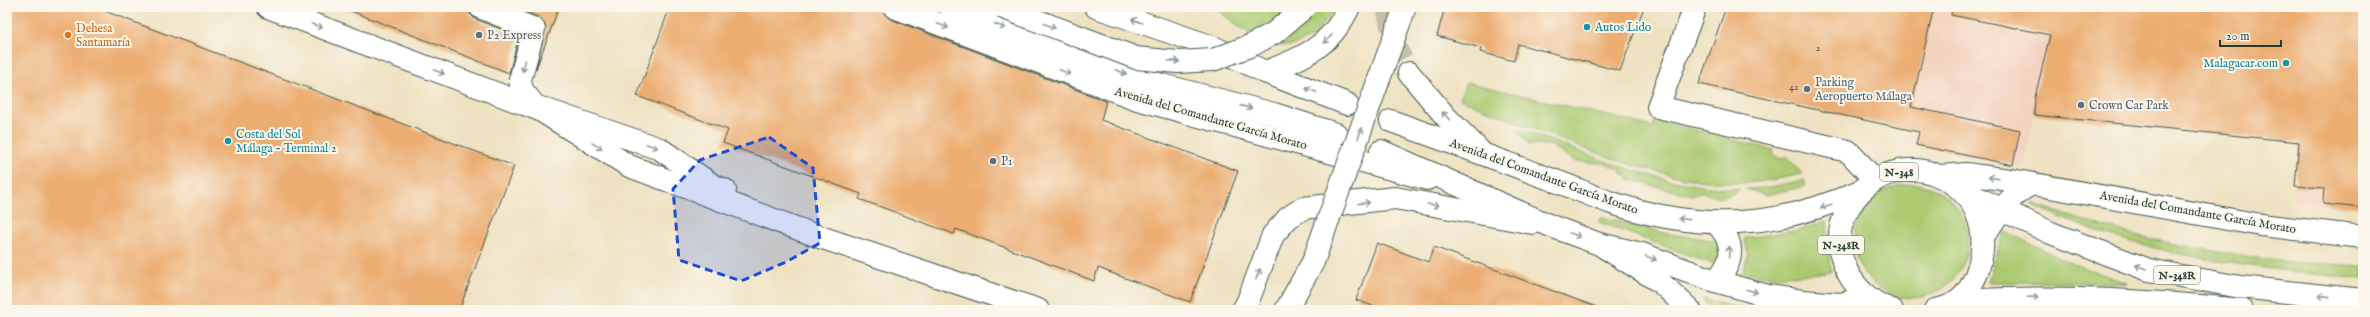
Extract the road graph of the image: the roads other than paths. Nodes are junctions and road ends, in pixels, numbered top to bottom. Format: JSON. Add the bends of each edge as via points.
{"nodes":[{"id":1,"x":268,"y":7,"type":"edge"},
{"id":2,"x":480,"y":7,"type":"edge"},
{"id":3,"x":894,"y":7,"type":"edge"},
{"id":4,"x":950,"y":7,"type":"edge"},
{"id":5,"x":1001,"y":7,"type":"edge"},
{"id":6,"x":1096,"y":7,"type":"edge"},
{"id":7,"x":1305,"y":7,"type":"edge"},
{"id":8,"x":1349,"y":7,"type":"edge"},
{"id":9,"x":1405,"y":7,"type":"edge"},
{"id":10,"x":1695,"y":7,"type":"edge"},
{"id":11,"x":1265,"y":72,"type":"junction"},
{"id":12,"x":1409,"y":73,"type":"tunnel mouth"},
{"id":13,"x":1347,"y":104,"type":"dead end"},
{"id":14,"x":1391,"y":121,"type":"dead end"},
{"id":15,"x":1336,"y":134,"type":"dead end"},
{"id":16,"x":1381,"y":151,"type":"dead end"},
{"id":17,"x":1483,"y":154,"type":"junction"},
{"id":18,"x":1940,"y":176,"type":"junction"},
{"id":19,"x":2033,"y":184,"type":"junction"},
{"id":20,"x":1868,"y":185,"type":"junction"},
{"id":21,"x":1963,"y":191,"type":"junction"},
{"id":22,"x":1488,"y":197,"type":"junction"},
{"id":23,"x":2002,"y":210,"type":"junction"},
{"id":24,"x":1716,"y":223,"type":"junction"},
{"id":25,"x":1551,"y":226,"type":"junction"},
{"id":26,"x":1984,"y":235,"type":"junction"},
{"id":27,"x":2363,"y":237,"type":"edge"},
{"id":28,"x":1599,"y":244,"type":"junction"},
{"id":29,"x":1313,"y":262,"type":"junction"},
{"id":30,"x":1715,"y":281,"type":"junction"},
{"id":31,"x":1867,"y":298,"type":"junction"},
{"id":32,"x":2363,"y":300,"type":"edge"},
{"id":33,"x":1987,"y":304,"type":"edge"},
{"id":34,"x":1835,"y":307,"type":"edge"},
{"id":35,"x":1949,"y":307,"type":"edge"},
{"id":36,"x":1038,"y":310,"type":"edge"},
{"id":37,"x":1048,"y":310,"type":"edge"},
{"id":38,"x":1243,"y":310,"type":"edge"},
{"id":39,"x":1286,"y":310,"type":"edge"},
{"id":40,"x":1302,"y":310,"type":"edge"},
{"id":41,"x":1690,"y":310,"type":"edge"},
{"id":42,"x":1892,"y":310,"type":"edge"},
{"id":43,"x":2242,"y":310,"type":"edge"}],
"edges":[{"from":1,"to":36,"type":"street","one_way":true,"via":[[540,110],[629,166],[820,237]]},
{"from":2,"to":37,"type":"street","one_way":true,"via":[[534,29],[520,80],[522,90],[535,106],[660,149],[714,186]]},
{"from":3,"to":22,"type":"street","name":"Avenida del Comandante García Morato","one_way":true,"via":[[1137,99]]},
{"from":4,"to":15,"type":"street","name":"Avenida del Comandante García Morato","one_way":true,"via":[[1135,78],[1274,114]]},
{"from":5,"to":7,"type":"street","one_way":true,"bridge":true,"via":[[1136,58],[1178,62],[1213,60],[1252,45],[1274,33]]},
{"from":11,"to":6,"type":"street","one_way":true,"via":[[1213,48]]},
{"from":8,"to":11,"type":"street","one_way":true,"via":[[1341,25],[1324,43],[1297,61]]},
{"from":29,"to":9,"type":"street","one_way":true,"bridge":true},
{"from":10,"to":20,"type":"street","via":[[1658,107],[1848,151]]},
{"from":13,"to":11,"type":"street","one_way":true},
{"from":17,"to":12,"type":"street","one_way":true,"via":[[1446,117]]},
{"from":14,"to":17,"type":"street","name":"Avenida del Comandante García Morato"},
{"from":16,"to":22,"type":"street","name":"Avenida del Comandante García Morato"},
{"from":24,"to":17,"type":"street","name":"Avenida del Comandante García Morato","one_way":true,"via":[[1663,217],[1612,203]]},
{"from":19,"to":18,"type":"street","name":"Avenida del Comandante García Morato","one_way":true,"via":[[1966,174]]},
{"from":18,"to":20,"type":"street","number":"N-348","via":[[1909,170],[1892,173]]},
{"from":18,"to":21,"type":"street","number":"N-348"},
{"from":19,"to":23,"type":"street","via":[[2020,189]]},
{"from":19,"to":27,"type":"street","name":"Avenida del Comandante García Morato","via":[[2262,225]]},
{"from":20,"to":24,"type":"street","name":"Avenida del Comandante García Morato","one_way":true,"via":[[1829,206],[1798,214],[1757,221]]},
{"from":20,"to":31,"type":"street","number":"N-348R","via":[[1847,212],[1840,237],[1842,259],[1848,275]]},
{"from":21,"to":23,"type":"street"},
{"from":21,"to":26,"type":"street","number":"N-348","via":[[1979,217]]},
{"from":22,"to":25,"type":"street","name":"Avenida del Comandante García Morato"},
{"from":23,"to":26,"type":"street"},
{"from":32,"to":23,"type":"street","number":"N-348R","one_way":true,"via":[[2240,287],[2149,270],[2052,233]]},
{"from":30,"to":24,"type":"street","one_way":true,"via":[[1724,272],[1730,249],[1725,232]]},
{"from":25,"to":28,"type":"street","name":"Avenida del Comandante García Morato","one_way":true},
{"from":38,"to":25,"type":"street","one_way":true,"via":[[1273,235],[1288,218],[1303,208],[1395,198]]},
{"from":26,"to":35,"type":"street","number":"N-348","via":[[1981,260],[1974,281]]},
{"from":28,"to":30,"type":"street","name":"Avenida del Comandante García Morato","one_way":true,"via":[[1642,254]]},
{"from":28,"to":41,"type":"street","via":[[1660,282]]},
{"from":29,"to":39,"type":"street"},
{"from":29,"to":40,"type":"street"},
{"from":30,"to":34,"type":"street","name":"Avenida del Comandante García Morato","one_way":true,"via":[[1768,296]]},
{"from":31,"to":34,"type":"street","name":"Avenida del Comandante García Morato"},
{"from":31,"to":42,"type":"street","number":"N-348R"},
{"from":33,"to":35,"type":"street"},
{"from":33,"to":43,"type":"street","one_way":true,"via":[[2052,297],[2126,300]]}]}
